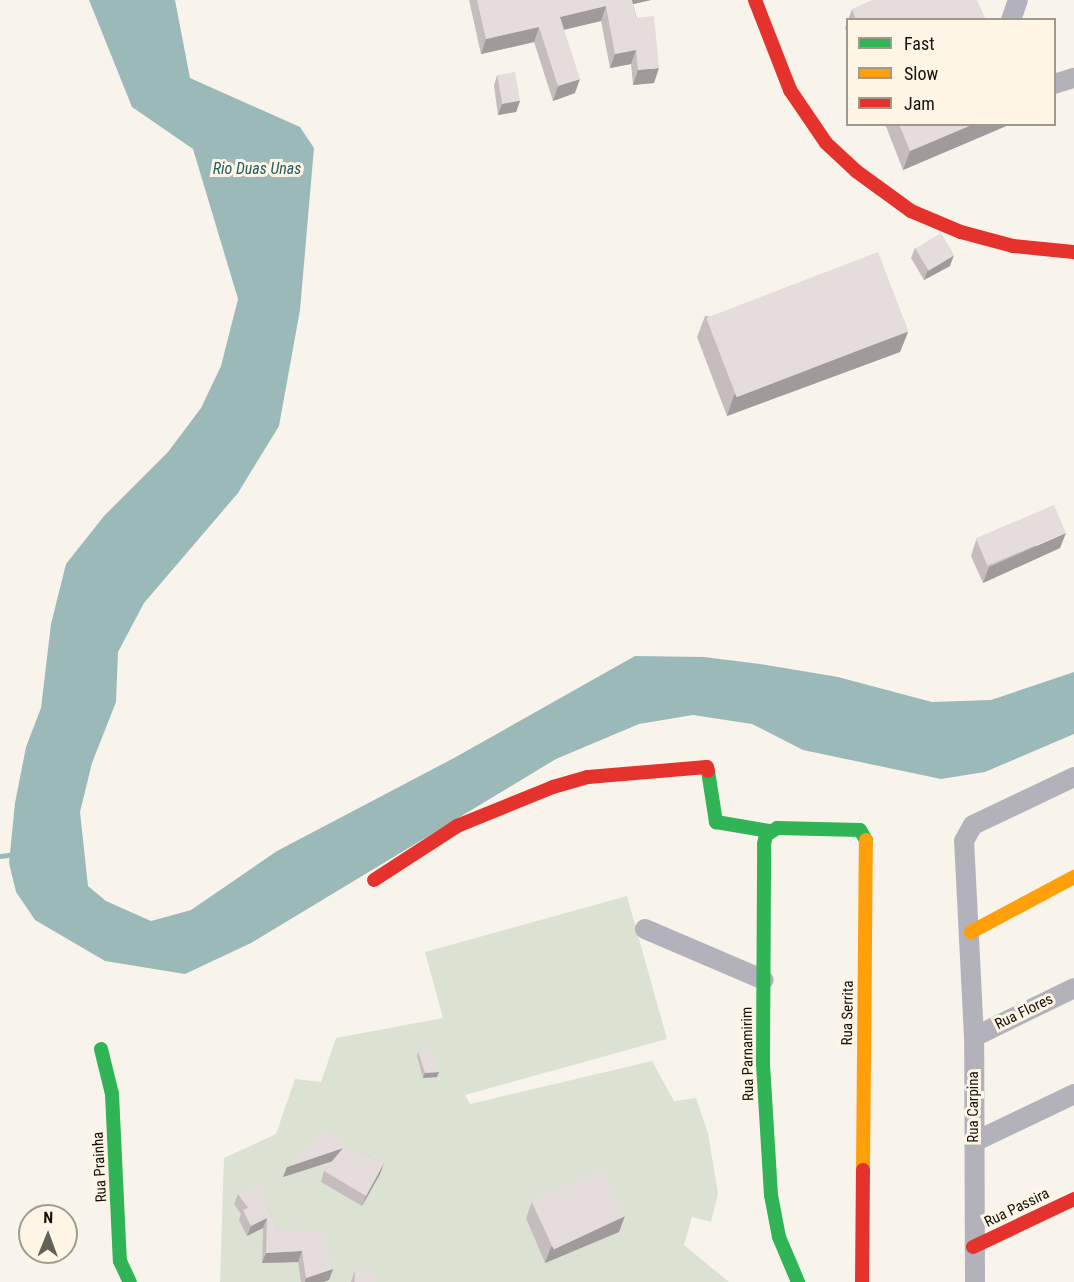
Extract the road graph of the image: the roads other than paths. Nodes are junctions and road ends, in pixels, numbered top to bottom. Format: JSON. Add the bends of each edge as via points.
{"nodes":[{"id":1,"x":754,"y":0,"type":"edge"},
{"id":2,"x":1017,"y":0,"type":"edge"},
{"id":3,"x":1012,"y":18,"type":"edge"},
{"id":4,"x":1074,"y":78,"type":"edge"},
{"id":5,"x":1056,"y":83,"type":"edge"},
{"id":6,"x":1074,"y":252,"type":"edge"},
{"id":7,"x":1074,"y":777,"type":"edge"},
{"id":8,"x":773,"y":829,"type":"junction"},
{"id":9,"x":1074,"y":877,"type":"edge"},
{"id":10,"x":374,"y":880,"type":"dead end"},
{"id":11,"x":645,"y":929,"type":"dead end"},
{"id":12,"x":971,"y":932,"type":"junction"},
{"id":13,"x":764,"y":980,"type":"junction"},
{"id":14,"x":1074,"y":988,"type":"edge"},
{"id":15,"x":974,"y":1037,"type":"junction"},
{"id":16,"x":101,"y":1049,"type":"dead end"},
{"id":17,"x":1074,"y":1094,"type":"edge"},
{"id":18,"x":974,"y":1142,"type":"junction"},
{"id":19,"x":1074,"y":1199,"type":"edge"},
{"id":20,"x":973,"y":1247,"type":"junction"},
{"id":21,"x":130,"y":1282,"type":"edge"},
{"id":22,"x":798,"y":1282,"type":"edge"},
{"id":23,"x":862,"y":1282,"type":"edge"},
{"id":24,"x":975,"y":1282,"type":"edge"}],
"edges":[{"from":1,"to":6,"type":"street","via":[[790,90],[826,143],[856,171],[911,211],[961,232],[1013,246]]},
{"from":2,"to":3,"type":"street"},
{"from":4,"to":5,"type":"street"},
{"from":7,"to":12,"type":"street","name":"Rua Carpina","via":[[969,829],[964,841]]},
{"from":8,"to":10,"type":"street","via":[[716,822],[707,767],[588,777],[554,786],[457,826]]},
{"from":8,"to":13,"type":"street","name":"Rua Parnamirim","via":[[764,844]]},
{"from":8,"to":23,"type":"street","name":"Rua Serrita","via":[[860,830],[866,840]]},
{"from":9,"to":12,"type":"street"},
{"from":11,"to":13,"type":"street"},
{"from":12,"to":15,"type":"street","name":"Rua Carpina"},
{"from":13,"to":22,"type":"street","name":"Rua Parnamirim","via":[[763,1063],[771,1195],[779,1237]]},
{"from":14,"to":15,"type":"street","name":"Rua Flores"},
{"from":15,"to":18,"type":"street","name":"Rua Carpina"},
{"from":16,"to":21,"type":"street","name":"Rua Prainha","via":[[112,1094],[120,1261]]},
{"from":17,"to":18,"type":"street"},
{"from":18,"to":20,"type":"street","name":"Rua Carpina"},
{"from":19,"to":20,"type":"street","name":"Rua Passira"},
{"from":20,"to":24,"type":"street","name":"Rua Carpina"}]}
